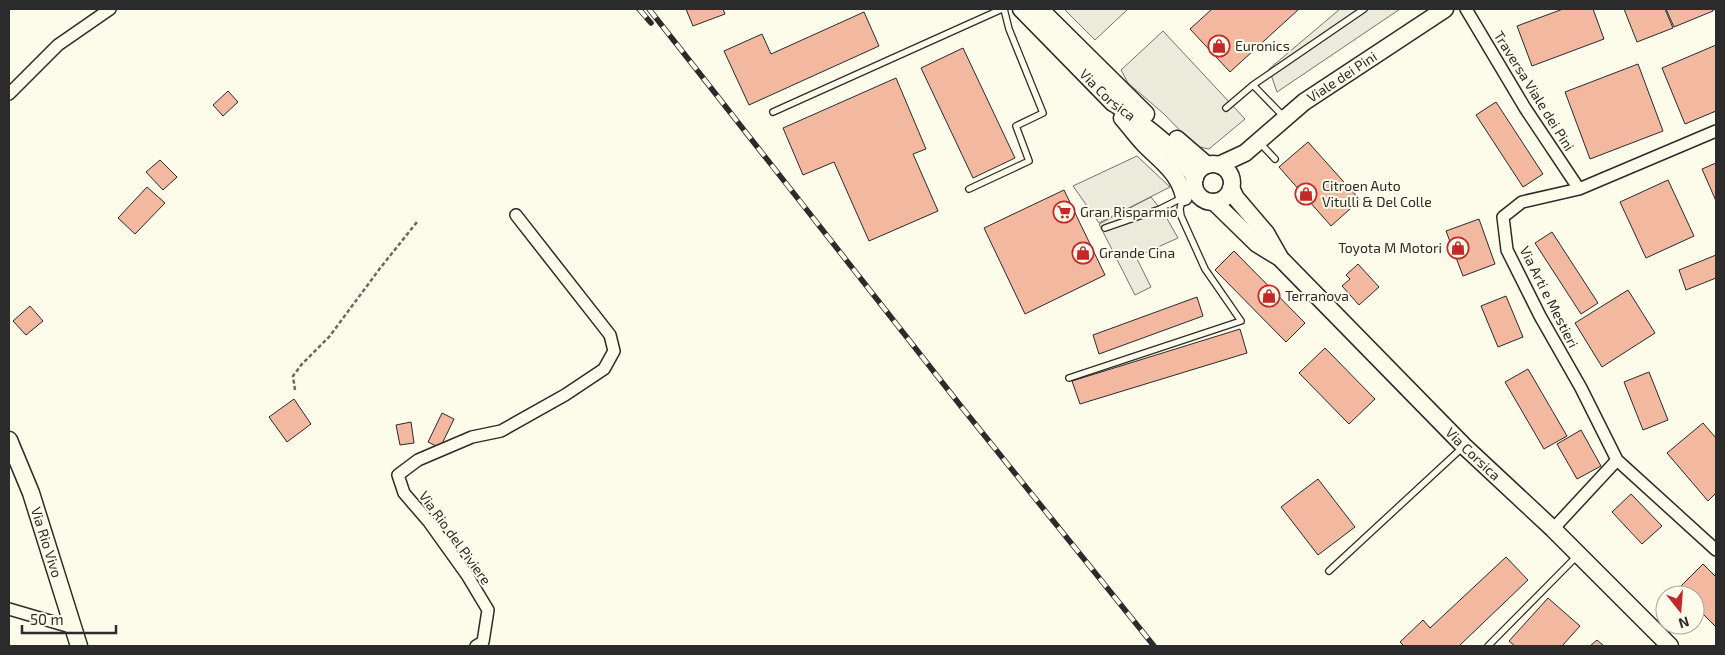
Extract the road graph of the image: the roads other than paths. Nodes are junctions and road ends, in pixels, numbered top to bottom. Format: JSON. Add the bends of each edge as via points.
{"nodes":[{"id":1,"x":110,"y":9,"type":"edge"},
{"id":2,"x":1003,"y":9,"type":"edge"},
{"id":3,"x":1021,"y":9,"type":"edge"},
{"id":4,"x":1041,"y":9,"type":"edge"},
{"id":5,"x":1364,"y":9,"type":"edge"},
{"id":6,"x":1445,"y":9,"type":"edge"},
{"id":7,"x":1466,"y":9,"type":"edge"},
{"id":8,"x":1253,"y":85,"type":"junction"},
{"id":9,"x":9,"y":94,"type":"edge"},
{"id":10,"x":1226,"y":108,"type":"dead end"},
{"id":11,"x":773,"y":112,"type":"dead end"},
{"id":12,"x":1285,"y":118,"type":"junction"},
{"id":13,"x":1716,"y":131,"type":"edge"},
{"id":14,"x":1259,"y":141,"type":"junction"},
{"id":15,"x":1245,"y":154,"type":"junction"},
{"id":16,"x":1275,"y":159,"type":"dead end"},
{"id":17,"x":1213,"y":165,"type":"junction"},
{"id":18,"x":1191,"y":188,"type":"junction"},
{"id":19,"x":1231,"y":188,"type":"junction"},
{"id":20,"x":1579,"y":188,"type":"junction"},
{"id":21,"x":969,"y":189,"type":"dead end"},
{"id":22,"x":1214,"y":202,"type":"junction"},
{"id":23,"x":516,"y":215,"type":"dead end"},
{"id":24,"x":1105,"y":228,"type":"dead end"},
{"id":25,"x":1280,"y":258,"type":"junction"},
{"id":26,"x":1069,"y":378,"type":"dead end"},
{"id":27,"x":9,"y":440,"type":"edge"},
{"id":28,"x":1464,"y":446,"type":"junction"},
{"id":29,"x":1617,"y":460,"type":"junction"},
{"id":30,"x":1553,"y":530,"type":"junction"},
{"id":31,"x":1716,"y":550,"type":"edge"},
{"id":32,"x":1578,"y":554,"type":"junction"},
{"id":33,"x":1329,"y":571,"type":"dead end"},
{"id":34,"x":9,"y":608,"type":"edge"},
{"id":35,"x":74,"y":628,"type":"junction"},
{"id":36,"x":79,"y":646,"type":"edge"},
{"id":37,"x":476,"y":646,"type":"edge"},
{"id":38,"x":1488,"y":646,"type":"edge"},
{"id":39,"x":1670,"y":646,"type":"edge"}],
"edges":[{"from":1,"to":9,"type":"street","via":[[58,45]]},
{"from":2,"to":11,"type":"lane"},
{"from":2,"to":21,"type":"lane","via":[[1043,113],[1016,126],[1029,161]]},
{"from":3,"to":18,"type":"main road","name":"Via Corsica","via":[[1113,103],[1165,142],[1184,162]]},
{"from":4,"to":17,"type":"main road","name":"Via Corsica","via":[[1136,106],[1164,126],[1188,151]]},
{"from":5,"to":8,"type":"lane"},
{"from":6,"to":12,"type":"main road","name":"Viale dei Pini","via":[[1326,86]]},
{"from":7,"to":20,"type":"street","name":"Traversa Viale dei Pini","via":[[1524,108]]},
{"from":8,"to":10,"type":"lane"},
{"from":8,"to":12,"type":"lane"},
{"from":12,"to":14,"type":"main road","name":"Viale dei Pini"},
{"from":13,"to":20,"type":"street","name":"Via Arti e Mestieri"},
{"from":14,"to":15,"type":"main road","name":"Viale dei Pini"},
{"from":14,"to":16,"type":"lane"},
{"from":15,"to":17,"type":"main road","name":"Viale dei Pini"},
{"from":15,"to":19,"type":"main road","name":"Viale dei Pini"},
{"from":17,"to":18,"type":"main road","via":[[1198,171]]},
{"from":17,"to":19,"type":"main road","name":"Via Corsica","via":[[1226,169]]},
{"from":18,"to":22,"type":"main road","name":"Via Corsica","via":[[1201,198]]},
{"from":18,"to":24,"type":"lane","via":[[1160,209]]},
{"from":18,"to":26,"type":"lane","via":[[1180,203],[1181,216],[1205,269],[1241,321]]},
{"from":19,"to":22,"type":"main road","via":[[1224,198]]},
{"from":19,"to":25,"type":"main road","name":"Via Corsica","via":[[1266,233]]},
{"from":20,"to":29,"type":"street","name":"Via Arti e Mestieri","via":[[1522,202],[1503,217],[1507,250]]},
{"from":22,"to":25,"type":"main road","name":"Via Corsica","via":[[1257,244]]},
{"from":23,"to":37,"type":"street","name":"Via Rio del Piviere","via":[[610,335],[614,351],[604,369],[565,395],[501,430],[472,437],[418,460],[398,475],[404,493],[429,522],[488,610],[483,642]]},
{"from":25,"to":28,"type":"main road","name":"Via Corsica"},
{"from":27,"to":35,"type":"main road","name":"Via Rio Vivo","via":[[31,493]]},
{"from":28,"to":30,"type":"main road","name":"Via Corsica"},
{"from":28,"to":33,"type":"lane"},
{"from":29,"to":30,"type":"street"},
{"from":29,"to":31,"type":"street","name":"Via Arti e Mestieri"},
{"from":30,"to":32,"type":"main road","name":"Via Corsica"},
{"from":32,"to":38,"type":"lane"},
{"from":32,"to":39,"type":"main road","name":"Via Corsica"},
{"from":34,"to":35,"type":"street"},
{"from":35,"to":36,"type":"main road","name":"Via Rio Vivo"}]}
